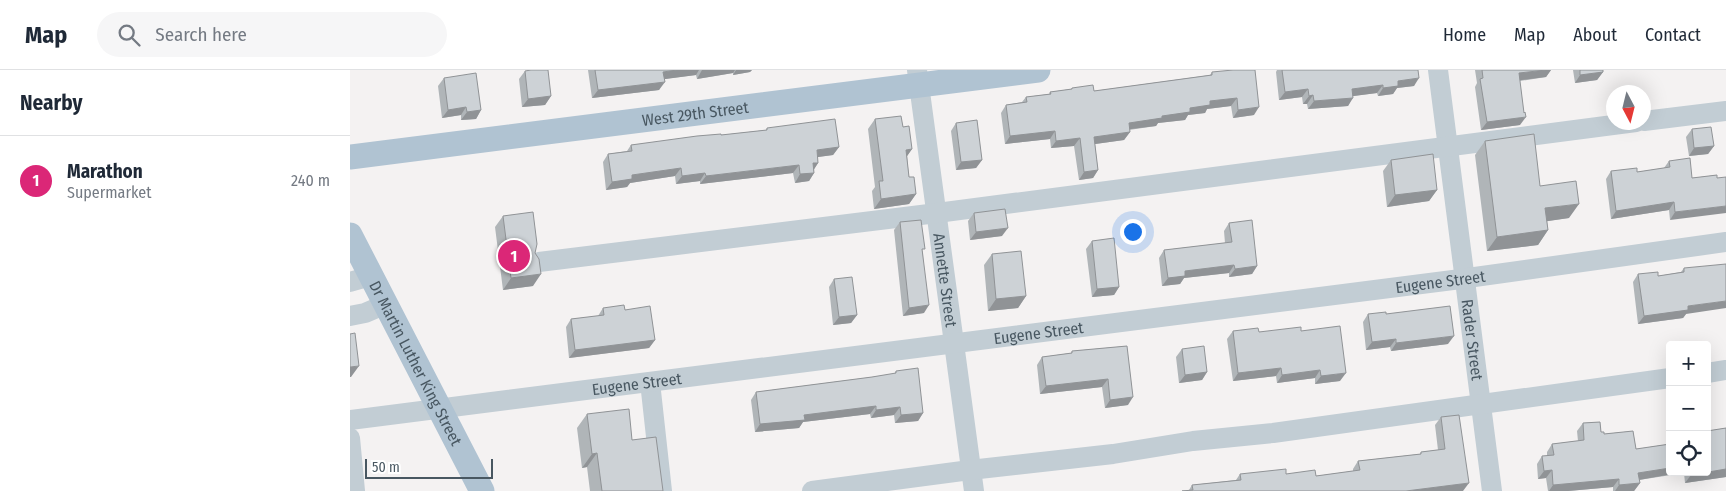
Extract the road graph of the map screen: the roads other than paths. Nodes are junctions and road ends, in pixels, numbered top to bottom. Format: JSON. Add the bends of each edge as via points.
{"nodes":[{"id":1,"x":1038,"y":70,"type":"edge"},
{"id":2,"x":1438,"y":70,"type":"edge"},
{"id":3,"x":918,"y":78,"type":"edge"},
{"id":4,"x":1726,"y":111,"type":"edge"},
{"id":5,"x":1651,"y":121,"type":"edge"},
{"id":6,"x":1606,"y":126,"type":"edge"},
{"id":7,"x":1448,"y":147,"type":"junction"},
{"id":8,"x":350,"y":157,"type":"edge"},
{"id":9,"x":937,"y":214,"type":"junction"},
{"id":10,"x":350,"y":236,"type":"edge"},
{"id":11,"x":1726,"y":242,"type":"edge"},
{"id":12,"x":539,"y":262,"type":"edge"},
{"id":13,"x":1465,"y":278,"type":"junction"},
{"id":14,"x":361,"y":279,"type":"edge"},
{"id":15,"x":386,"y":304,"type":"junction"},
{"id":16,"x":350,"y":316,"type":"edge"},
{"id":17,"x":953,"y":342,"type":"junction"},
{"id":18,"x":1726,"y":370,"type":"edge"},
{"id":19,"x":1711,"y":372,"type":"edge"},
{"id":20,"x":1666,"y":379,"type":"edge"},
{"id":21,"x":650,"y":382,"type":"junction"},
{"id":22,"x":1481,"y":405,"type":"junction"},
{"id":23,"x":440,"y":409,"type":"junction"},
{"id":24,"x":350,"y":420,"type":"edge"},
{"id":25,"x":350,"y":438,"type":"edge"},
{"id":26,"x":970,"y":470,"type":"junction"},
{"id":27,"x":355,"y":491,"type":"edge"},
{"id":28,"x":482,"y":491,"type":"edge"},
{"id":29,"x":662,"y":491,"type":"edge"},
{"id":30,"x":812,"y":491,"type":"edge"},
{"id":31,"x":974,"y":491,"type":"edge"},
{"id":32,"x":1492,"y":491,"type":"edge"}],
"edges":[{"from":1,"to":3,"type":"main road","name":"West 29th Street"},
{"from":2,"to":7,"type":"street","name":"Rader Street"},
{"from":3,"to":8,"type":"main road","name":"West 29th Street"},
{"from":3,"to":9,"type":"street","name":"Annette Street"},
{"from":4,"to":5,"type":"street"},
{"from":6,"to":7,"type":"street"},
{"from":7,"to":9,"type":"street"},
{"from":7,"to":13,"type":"street","name":"Rader Street"},
{"from":9,"to":12,"type":"street"},
{"from":9,"to":17,"type":"street","name":"Annette Street"},
{"from":10,"to":14,"type":"main road","name":"Dr Martin Luther King Street"},
{"from":11,"to":13,"type":"street","name":"Eugene Street"},
{"from":13,"to":17,"type":"street","name":"Eugene Street"},
{"from":13,"to":22,"type":"street","name":"Rader Street"},
{"from":14,"to":15,"type":"main road","name":"Dr Martin Luther King Street"},
{"from":15,"to":16,"type":"street","via":[[365,314]]},
{"from":15,"to":23,"type":"main road","name":"Dr Martin Luther King Street"},
{"from":17,"to":21,"type":"street","name":"Eugene Street"},
{"from":17,"to":26,"type":"street","name":"Annette Street"},
{"from":18,"to":19,"type":"street"},
{"from":20,"to":22,"type":"street"},
{"from":21,"to":23,"type":"street","name":"Eugene Street"},
{"from":21,"to":29,"type":"street"},
{"from":22,"to":26,"type":"street"},
{"from":22,"to":32,"type":"street","name":"Rader Street"},
{"from":23,"to":24,"type":"street","name":"Eugene Street"},
{"from":23,"to":28,"type":"main road","name":"Dr Martin Luther King Street"},
{"from":25,"to":27,"type":"street"},
{"from":26,"to":30,"type":"street"},
{"from":26,"to":31,"type":"street","name":"Annette Street"}]}
